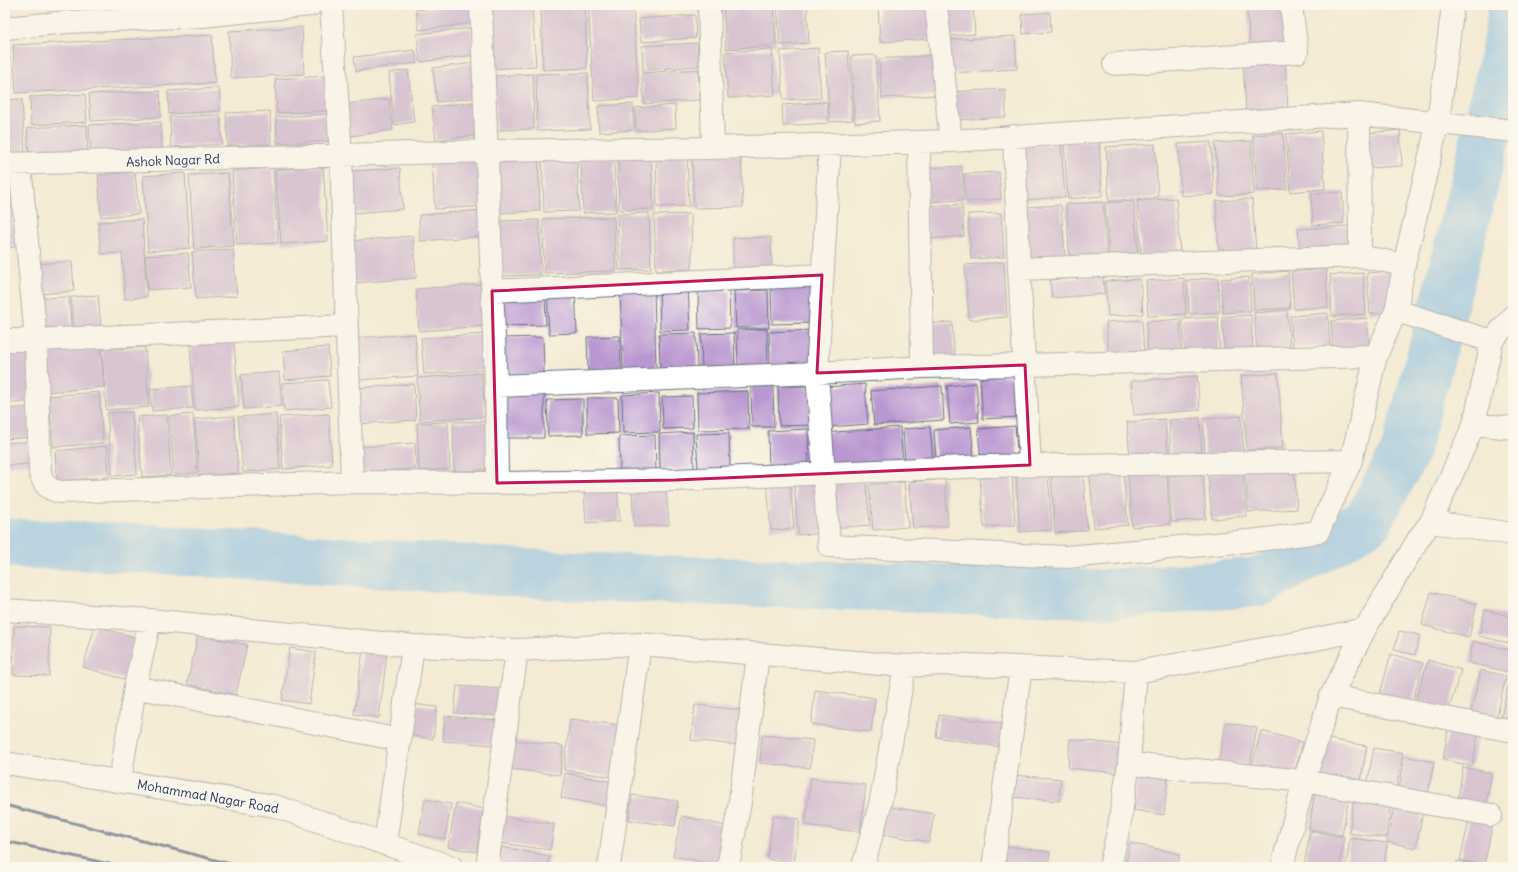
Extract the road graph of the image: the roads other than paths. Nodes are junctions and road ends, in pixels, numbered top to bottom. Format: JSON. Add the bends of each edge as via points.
{"nodes":[{"id":1,"x":311,"y":5,"type":"edge"},
{"id":2,"x":331,"y":5,"type":"edge"},
{"id":3,"x":481,"y":5,"type":"edge"},
{"id":4,"x":709,"y":5,"type":"edge"},
{"id":5,"x":936,"y":5,"type":"edge"},
{"id":6,"x":1292,"y":5,"type":"edge"},
{"id":7,"x":1453,"y":5,"type":"edge"},
{"id":8,"x":68,"y":14,"type":"edge"},
{"id":9,"x":5,"y":28,"type":"edge"},
{"id":10,"x":1114,"y":64,"type":"dead end"},
{"id":11,"x":1359,"y":114,"type":"junction"},
{"id":12,"x":1438,"y":122,"type":"junction"},
{"id":13,"x":1513,"y":131,"type":"edge"},
{"id":14,"x":1014,"y":136,"type":"junction"},
{"id":15,"x":951,"y":141,"type":"junction"},
{"id":16,"x":919,"y":142,"type":"junction"},
{"id":17,"x":830,"y":144,"type":"junction"},
{"id":18,"x":713,"y":148,"type":"junction"},
{"id":19,"x":486,"y":151,"type":"junction"},
{"id":20,"x":340,"y":155,"type":"junction"},
{"id":21,"x":12,"y":164,"type":"edge"},
{"id":22,"x":1360,"y":256,"type":"junction"},
{"id":23,"x":1404,"y":265,"type":"junction"},
{"id":24,"x":1018,"y":269,"type":"junction"},
{"id":25,"x":822,"y":275,"type":"junction"},
{"id":26,"x":492,"y":291,"type":"junction"},
{"id":27,"x":1396,"y":311,"type":"junction"},
{"id":28,"x":1513,"y":316,"type":"edge"},
{"id":29,"x":346,"y":326,"type":"junction"},
{"id":30,"x":1483,"y":339,"type":"junction"},
{"id":31,"x":5,"y":340,"type":"edge"},
{"id":32,"x":36,"y":340,"type":"junction"},
{"id":33,"x":1376,"y":356,"type":"junction"},
{"id":34,"x":1025,"y":366,"type":"junction"},
{"id":35,"x":922,"y":367,"type":"junction"},
{"id":36,"x":817,"y":373,"type":"junction"},
{"id":37,"x":496,"y":386,"type":"junction"},
{"id":38,"x":1474,"y":424,"type":"junction"},
{"id":39,"x":1513,"y":428,"type":"edge"},
{"id":40,"x":1350,"y":461,"type":"junction"},
{"id":41,"x":1030,"y":466,"type":"junction"},
{"id":42,"x":824,"y":473,"type":"junction"},
{"id":43,"x":352,"y":482,"type":"junction"},
{"id":44,"x":497,"y":483,"type":"junction"},
{"id":45,"x":1431,"y":522,"type":"junction"},
{"id":46,"x":1513,"y":534,"type":"edge"},
{"id":47,"x":5,"y":610,"type":"edge"},
{"id":48,"x":150,"y":620,"type":"junction"},
{"id":49,"x":1365,"y":629,"type":"junction"},
{"id":50,"x":640,"y":644,"type":"junction"},
{"id":51,"x":413,"y":646,"type":"junction"},
{"id":52,"x":517,"y":650,"type":"junction"},
{"id":53,"x":758,"y":654,"type":"junction"},
{"id":54,"x":905,"y":666,"type":"junction"},
{"id":55,"x":1021,"y":666,"type":"junction"},
{"id":56,"x":1136,"y":672,"type":"junction"},
{"id":57,"x":135,"y":687,"type":"junction"},
{"id":58,"x":1331,"y":696,"type":"junction"},
{"id":59,"x":1513,"y":731,"type":"edge"},
{"id":60,"x":400,"y":740,"type":"junction"},
{"id":61,"x":5,"y":762,"type":"edge"},
{"id":62,"x":1129,"y":763,"type":"junction"},
{"id":63,"x":120,"y":781,"type":"junction"},
{"id":64,"x":1304,"y":781,"type":"junction"},
{"id":65,"x":1491,"y":815,"type":"dead end"},
{"id":66,"x":385,"y":844,"type":"junction"},
{"id":67,"x":452,"y":867,"type":"edge"},
{"id":68,"x":487,"y":867,"type":"edge"},
{"id":69,"x":609,"y":867,"type":"edge"},
{"id":70,"x":728,"y":867,"type":"edge"},
{"id":71,"x":863,"y":867,"type":"edge"},
{"id":72,"x":993,"y":867,"type":"edge"},
{"id":73,"x":1110,"y":867,"type":"edge"},
{"id":74,"x":1282,"y":867,"type":"edge"}],
"edges":[{"from":1,"to":8,"type":"street","via":[[202,16]]},
{"from":2,"to":20,"type":"street"},
{"from":3,"to":19,"type":"street"},
{"from":4,"to":18,"type":"street"},
{"from":5,"to":15,"type":"street"},
{"from":6,"to":10,"type":"street","via":[[1297,52]]},
{"from":7,"to":12,"type":"street"},
{"from":8,"to":9,"type":"street"},
{"from":11,"to":12,"type":"street","name":"Ashok Nagar Rd"},
{"from":11,"to":14,"type":"street","name":"Ashok Nagar Rd"},
{"from":11,"to":22,"type":"street"},
{"from":12,"to":13,"type":"street","name":"Ashok Nagar Rd"},
{"from":12,"to":23,"type":"street"},
{"from":14,"to":15,"type":"street","name":"Ashok Nagar Rd"},
{"from":14,"to":24,"type":"street"},
{"from":15,"to":16,"type":"street","name":"Ashok Nagar Rd"},
{"from":16,"to":17,"type":"street","name":"Ashok Nagar Rd"},
{"from":16,"to":35,"type":"street"},
{"from":17,"to":18,"type":"street","name":"Ashok Nagar Rd"},
{"from":17,"to":25,"type":"street"},
{"from":18,"to":19,"type":"street","name":"Ashok Nagar Rd"},
{"from":19,"to":20,"type":"street","name":"Ashok Nagar Rd"},
{"from":19,"to":26,"type":"street"},
{"from":20,"to":21,"type":"street","name":"Ashok Nagar Rd"},
{"from":20,"to":29,"type":"street"},
{"from":21,"to":32,"type":"street"},
{"from":22,"to":23,"type":"street"},
{"from":22,"to":24,"type":"street"},
{"from":23,"to":27,"type":"street"},
{"from":24,"to":34,"type":"street"},
{"from":25,"to":26,"type":"street"},
{"from":25,"to":36,"type":"street"},
{"from":26,"to":37,"type":"street"},
{"from":27,"to":30,"type":"street"},
{"from":27,"to":33,"type":"street"},
{"from":28,"to":30,"type":"street"},
{"from":29,"to":32,"type":"street"},
{"from":29,"to":43,"type":"street"},
{"from":30,"to":38,"type":"street"},
{"from":31,"to":32,"type":"street"},
{"from":32,"to":43,"type":"street","via":[[40,474],[45,485],[52,490],[69,492]]},
{"from":33,"to":34,"type":"street"},
{"from":33,"to":40,"type":"street"},
{"from":34,"to":35,"type":"street"},
{"from":34,"to":41,"type":"street"},
{"from":35,"to":36,"type":"street"},
{"from":36,"to":37,"type":"street"},
{"from":36,"to":42,"type":"street"},
{"from":37,"to":44,"type":"street"},
{"from":38,"to":39,"type":"street"},
{"from":38,"to":45,"type":"street"},
{"from":40,"to":41,"type":"street"},
{"from":40,"to":42,"type":"street","via":[[1318,532],[1259,540],[1067,557],[829,546]]},
{"from":41,"to":42,"type":"street"},
{"from":42,"to":44,"type":"street","via":[[675,480]]},
{"from":43,"to":44,"type":"street"},
{"from":45,"to":46,"type":"street"},
{"from":45,"to":49,"type":"street","via":[[1418,538]]},
{"from":47,"to":48,"type":"street"},
{"from":48,"to":51,"type":"street"},
{"from":48,"to":57,"type":"street"},
{"from":49,"to":56,"type":"street"},
{"from":49,"to":58,"type":"street"},
{"from":50,"to":52,"type":"street"},
{"from":50,"to":53,"type":"street"},
{"from":50,"to":69,"type":"street"},
{"from":51,"to":52,"type":"street"},
{"from":51,"to":60,"type":"street"},
{"from":52,"to":68,"type":"street"},
{"from":53,"to":54,"type":"street"},
{"from":53,"to":70,"type":"street","via":[[740,802]]},
{"from":54,"to":55,"type":"street"},
{"from":54,"to":71,"type":"street","via":[[880,805]]},
{"from":55,"to":56,"type":"street"},
{"from":55,"to":72,"type":"street"},
{"from":56,"to":62,"type":"street"},
{"from":57,"to":60,"type":"street"},
{"from":57,"to":63,"type":"street"},
{"from":58,"to":59,"type":"street"},
{"from":58,"to":64,"type":"street"},
{"from":60,"to":66,"type":"street"},
{"from":61,"to":63,"type":"street","name":"Mohammad Nagar Road"},
{"from":62,"to":64,"type":"street"},
{"from":62,"to":73,"type":"street"},
{"from":63,"to":66,"type":"street","name":"Mohammad Nagar Road","via":[[275,806]]},
{"from":64,"to":65,"type":"street"},
{"from":64,"to":74,"type":"street"},
{"from":66,"to":67,"type":"street","name":"Mohammad Nagar Road"}]}
